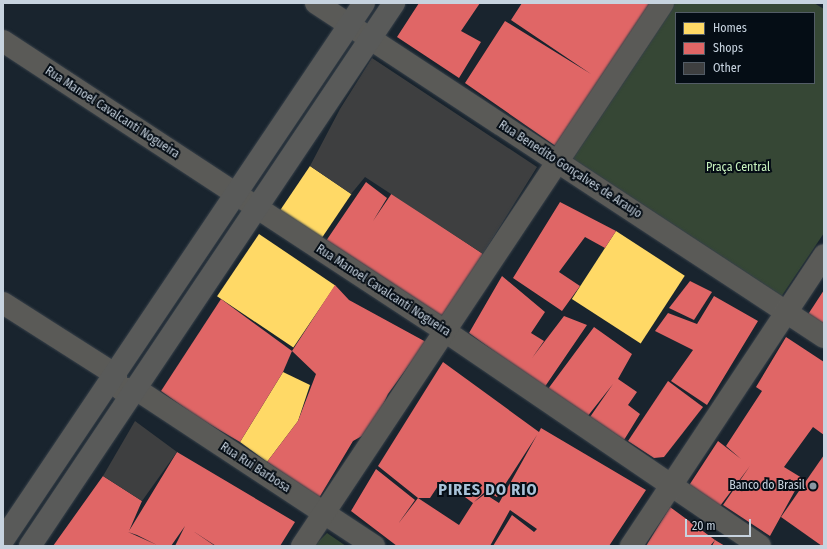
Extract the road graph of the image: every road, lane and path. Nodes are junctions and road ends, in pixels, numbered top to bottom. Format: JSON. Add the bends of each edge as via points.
{"nodes":[{"id":1,"x":316,"y":3,"type":"edge"},
{"id":2,"x":364,"y":3,"type":"edge"},
{"id":3,"x":394,"y":3,"type":"edge"},
{"id":4,"x":663,"y":3,"type":"edge"},
{"id":5,"x":350,"y":25,"type":"junction"},
{"id":6,"x":369,"y":40,"type":"junction"},
{"id":7,"x":3,"y":41,"type":"edge"},
{"id":8,"x":558,"y":162,"type":"junction"},
{"id":9,"x":237,"y":194,"type":"junction"},
{"id":10,"x":258,"y":208,"type":"junction"},
{"id":11,"x":824,"y":255,"type":"edge"},
{"id":12,"x":3,"y":303,"type":"edge"},
{"id":13,"x":787,"y":312,"type":"junction"},
{"id":14,"x":445,"y":331,"type":"junction"},
{"id":15,"x":824,"y":337,"type":"edge"},
{"id":16,"x":116,"y":375,"type":"junction"},
{"id":17,"x":136,"y":389,"type":"junction"},
{"id":18,"x":52,"y":464,"type":"junction"},
{"id":19,"x":73,"y":478,"type":"junction"},
{"id":20,"x":670,"y":487,"type":"junction"},
{"id":21,"x":324,"y":513,"type":"junction"},
{"id":22,"x":3,"y":540,"type":"edge"},
{"id":23,"x":30,"y":546,"type":"edge"},
{"id":24,"x":302,"y":546,"type":"edge"},
{"id":25,"x":374,"y":546,"type":"edge"},
{"id":26,"x":631,"y":546,"type":"edge"},
{"id":27,"x":760,"y":546,"type":"edge"}],
"edges":[{"from":1,"to":5,"type":"street","name":"Rua Benedito Gonçalves de Araujo"},
{"from":2,"to":5,"type":"main road"},
{"from":3,"to":6,"type":"main road"},
{"from":4,"to":8,"type":"street"},
{"from":5,"to":6,"type":"street","name":"Rua Benedito Gonçalves de Araujo"},
{"from":5,"to":9,"type":"main road"},
{"from":6,"to":8,"type":"street","name":"Rua Benedito Gonçalves de Araujo"},
{"from":6,"to":10,"type":"main road"},
{"from":7,"to":9,"type":"street","name":"Rua Manoel Cavalcanti Nogueira"},
{"from":8,"to":13,"type":"street","name":"Rua Benedito Gonçalves de Araujo"},
{"from":8,"to":14,"type":"street"},
{"from":9,"to":10,"type":"street","name":"Rua Manoel Cavalcanti Nogueira"},
{"from":9,"to":16,"type":"main road"},
{"from":10,"to":14,"type":"street","name":"Rua Manoel Cavalcanti Nogueira"},
{"from":10,"to":17,"type":"main road"},
{"from":11,"to":13,"type":"street"},
{"from":12,"to":16,"type":"street","name":"Rua Rui Barbosa"},
{"from":13,"to":15,"type":"street","name":"Rua Benedito Gonçalves de Araujo"},
{"from":13,"to":20,"type":"street"},
{"from":14,"to":20,"type":"street","name":"Rua Manoel Cavalcanti Nogueira"},
{"from":14,"to":21,"type":"street"},
{"from":16,"to":17,"type":"street","name":"Rua Rui Barbosa","via":[[125,372],[131,374]]},
{"from":16,"to":18,"type":"main road"},
{"from":17,"to":19,"type":"main road"},
{"from":17,"to":21,"type":"street","name":"Rua Rui Barbosa"},
{"from":18,"to":19,"type":"main road"},
{"from":18,"to":22,"type":"main road"},
{"from":19,"to":23,"type":"main road"},
{"from":20,"to":26,"type":"street"},
{"from":20,"to":27,"type":"street","name":"Rua Manoel Cavalcanti Nogueira"},
{"from":21,"to":24,"type":"street"},
{"from":21,"to":25,"type":"street","name":"Rua Rui Barbosa"}]}
